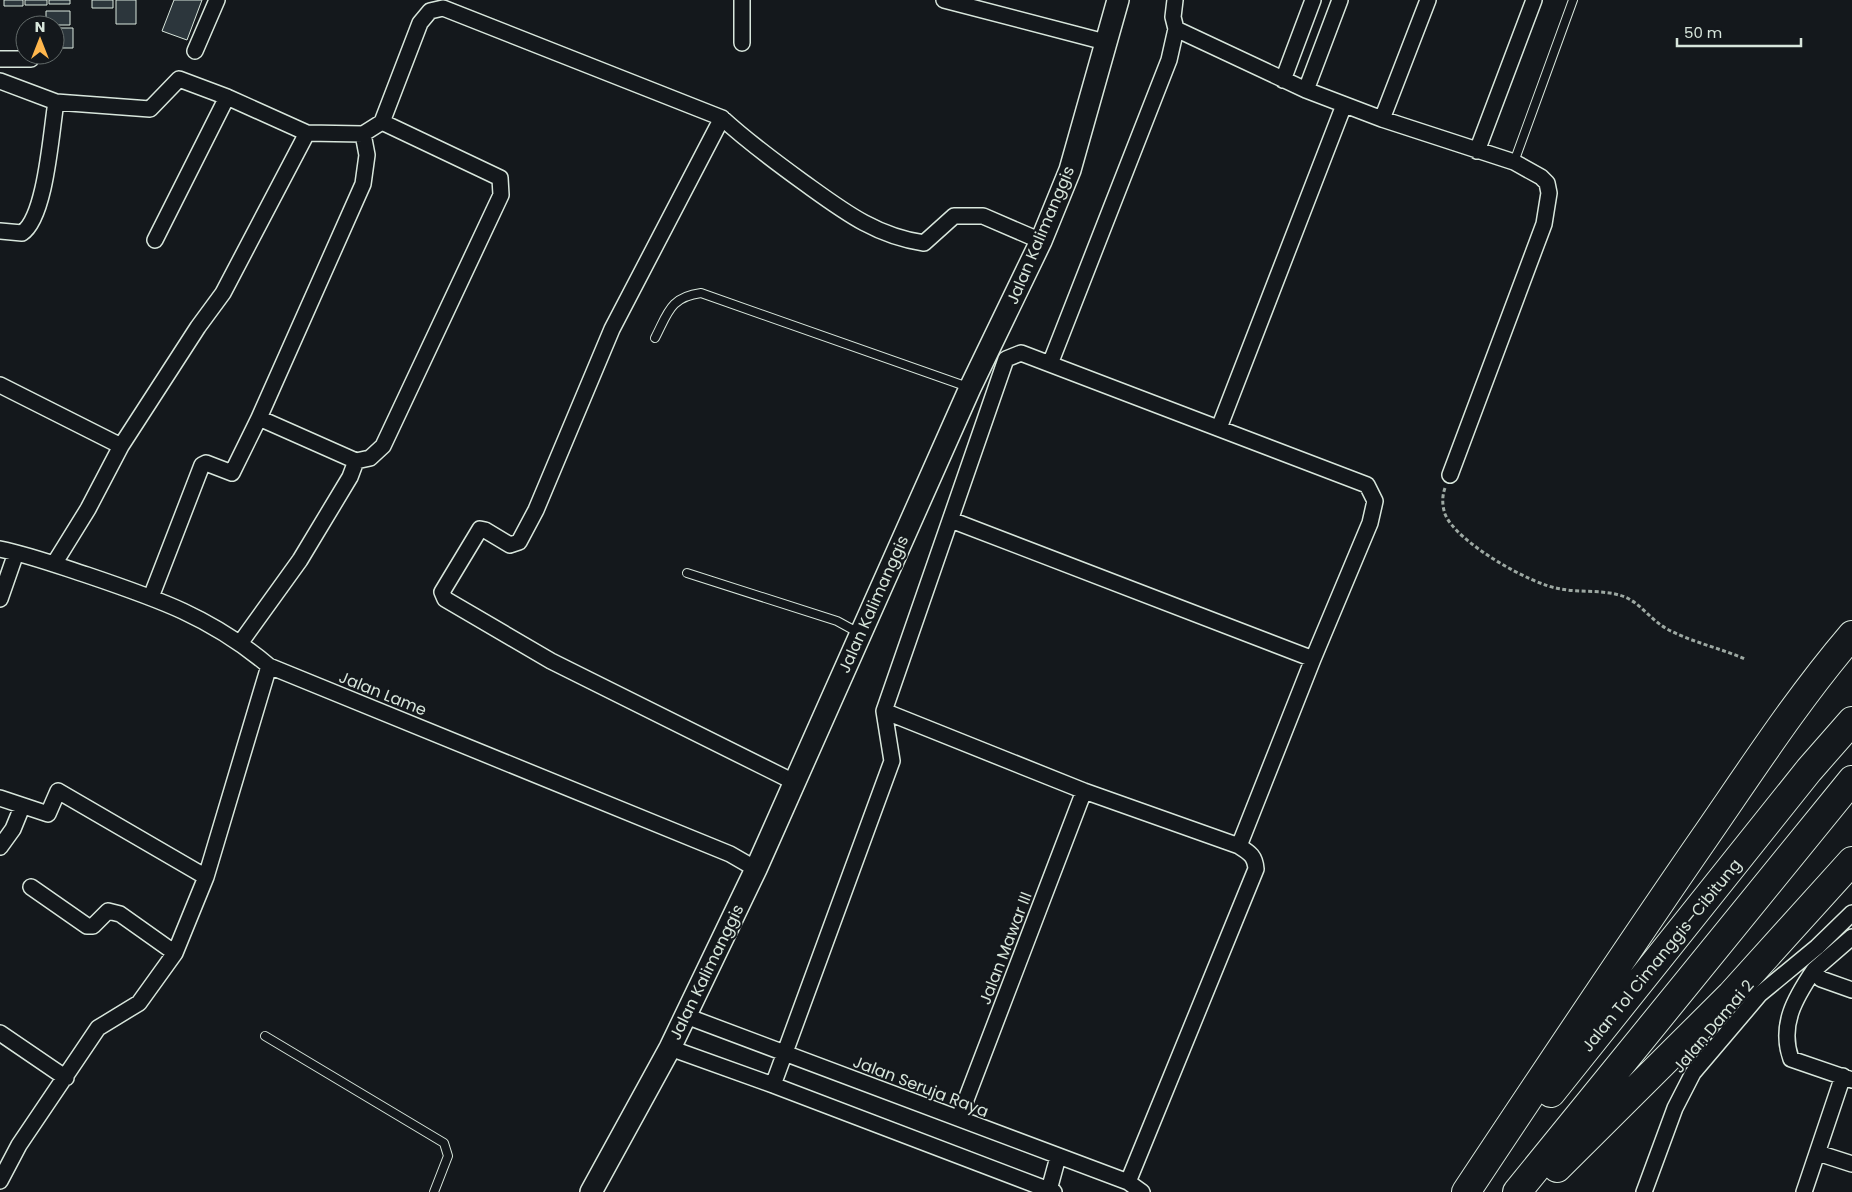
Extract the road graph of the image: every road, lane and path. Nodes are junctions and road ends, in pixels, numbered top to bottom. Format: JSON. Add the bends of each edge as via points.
{"nodes":[{"id":1,"x":217,"y":0,"type":"edge"},
{"id":2,"x":742,"y":0,"type":"edge"},
{"id":3,"x":944,"y":0,"type":"edge"},
{"id":4,"x":1118,"y":0,"type":"edge"},
{"id":5,"x":1175,"y":0,"type":"edge"},
{"id":6,"x":1314,"y":0,"type":"edge"},
{"id":7,"x":1340,"y":0,"type":"edge"},
{"id":8,"x":1428,"y":0,"type":"edge"},
{"id":9,"x":1534,"y":0,"type":"edge"},
{"id":10,"x":1573,"y":0,"type":"edge"},
{"id":11,"x":1176,"y":29,"type":"junction"},
{"id":12,"x":1105,"y":42,"type":"junction"},
{"id":13,"x":742,"y":44,"type":"dead end"},
{"id":14,"x":195,"y":51,"type":"dead end"},
{"id":15,"x":0,"y":59,"type":"edge"},
{"id":16,"x":15,"y":59,"type":"edge"},
{"id":17,"x":1283,"y":80,"type":"junction"},
{"id":18,"x":0,"y":81,"type":"edge"},
{"id":19,"x":1306,"y":90,"type":"junction"},
{"id":20,"x":228,"y":97,"type":"junction"},
{"id":21,"x":56,"y":102,"type":"junction"},
{"id":22,"x":1344,"y":105,"type":"junction"},
{"id":23,"x":722,"y":118,"type":"junction"},
{"id":24,"x":1382,"y":119,"type":"junction"},
{"id":25,"x":382,"y":122,"type":"junction"},
{"id":26,"x":307,"y":133,"type":"junction"},
{"id":27,"x":363,"y":134,"type":"junction"},
{"id":28,"x":1477,"y":151,"type":"junction"},
{"id":29,"x":1514,"y":162,"type":"junction"},
{"id":30,"x":0,"y":231,"type":"edge"},
{"id":31,"x":155,"y":240,"type":"dead end"},
{"id":32,"x":1041,"y":241,"type":"junction"},
{"id":33,"x":655,"y":338,"type":"dead end"},
{"id":34,"x":1050,"y":364,"type":"junction"},
{"id":35,"x":0,"y":385,"type":"edge"},
{"id":36,"x":970,"y":388,"type":"junction"},
{"id":37,"x":259,"y":418,"type":"junction"},
{"id":38,"x":1219,"y":428,"type":"junction"},
{"id":39,"x":121,"y":446,"type":"junction"},
{"id":40,"x":356,"y":461,"type":"junction"},
{"id":41,"x":1450,"y":475,"type":"joint"},
{"id":42,"x":951,"y":520,"type":"junction"},
{"id":43,"x":0,"y":549,"type":"edge"},
{"id":44,"x":16,"y":553,"type":"junction"},
{"id":45,"x":54,"y":564,"type":"junction"},
{"id":46,"x":687,"y":573,"type":"dead end"},
{"id":47,"x":152,"y":597,"type":"junction"},
{"id":48,"x":0,"y":599,"type":"edge"},
{"id":49,"x":860,"y":633,"type":"junction"},
{"id":50,"x":1852,"y":635,"type":"edge"},
{"id":51,"x":241,"y":642,"type":"junction"},
{"id":52,"x":1313,"y":659,"type":"junction"},
{"id":53,"x":1745,"y":659,"type":"dead end"},
{"id":54,"x":269,"y":666,"type":"junction"},
{"id":55,"x":884,"y":711,"type":"junction"},
{"id":56,"x":1852,"y":721,"type":"edge"},
{"id":57,"x":1852,"y":780,"type":"edge"},
{"id":58,"x":794,"y":782,"type":"junction"},
{"id":59,"x":1084,"y":791,"type":"junction"},
{"id":60,"x":0,"y":798,"type":"edge"},
{"id":61,"x":22,"y":807,"type":"junction"},
{"id":62,"x":1239,"y":846,"type":"junction"},
{"id":63,"x":0,"y":847,"type":"edge"},
{"id":64,"x":1852,"y":861,"type":"edge"},
{"id":65,"x":756,"y":869,"type":"junction"},
{"id":66,"x":206,"y":877,"type":"junction"},
{"id":67,"x":32,"y":887,"type":"dead end"},
{"id":68,"x":1852,"y":913,"type":"edge"},
{"id":69,"x":1852,"y":937,"type":"edge"},
{"id":70,"x":175,"y":953,"type":"junction"},
{"id":71,"x":1814,"y":970,"type":"junction"},
{"id":72,"x":1852,"y":990,"type":"edge"},
{"id":73,"x":686,"y":1016,"type":"junction"},
{"id":74,"x":0,"y":1033,"type":"edge"},
{"id":75,"x":265,"y":1036,"type":"dead end"},
{"id":76,"x":670,"y":1048,"type":"junction"},
{"id":77,"x":785,"y":1054,"type":"junction"},
{"id":78,"x":66,"y":1078,"type":"junction"},
{"id":79,"x":1848,"y":1078,"type":"edge"},
{"id":80,"x":774,"y":1085,"type":"junction"},
{"id":81,"x":959,"y":1118,"type":"junction"},
{"id":82,"x":1818,"y":1153,"type":"junction"},
{"id":83,"x":1058,"y":1157,"type":"junction"},
{"id":84,"x":1852,"y":1164,"type":"edge"},
{"id":85,"x":0,"y":1181,"type":"edge"},
{"id":86,"x":1128,"y":1182,"type":"junction"},
{"id":87,"x":1051,"y":1191,"type":"edge"},
{"id":88,"x":434,"y":1192,"type":"edge"},
{"id":89,"x":591,"y":1192,"type":"edge"},
{"id":90,"x":1142,"y":1192,"type":"edge"},
{"id":91,"x":1466,"y":1192,"type":"edge"},
{"id":92,"x":1472,"y":1192,"type":"edge"},
{"id":93,"x":1517,"y":1192,"type":"edge"},
{"id":94,"x":1532,"y":1192,"type":"edge"},
{"id":95,"x":1644,"y":1192,"type":"edge"},
{"id":96,"x":1804,"y":1192,"type":"edge"}],
"edges":[{"from":1,"to":14,"type":"street"},
{"from":2,"to":13,"type":"street"},
{"from":3,"to":12,"type":"street"},
{"from":4,"to":12,"type":"main road","name":"Jalan Kalimanggis"},
{"from":5,"to":11,"type":"street","via":[[1173,18]]},
{"from":6,"to":17,"type":"street"},
{"from":7,"to":19,"type":"street"},
{"from":8,"to":24,"type":"street"},
{"from":9,"to":28,"type":"street"},
{"from":10,"to":29,"type":"lane"},
{"from":11,"to":17,"type":"street"},
{"from":11,"to":34,"type":"street","via":[[1169,60]]},
{"from":12,"to":32,"type":"main road","name":"Jalan Kalimanggis","via":[[1070,170]]},
{"from":15,"to":16,"type":"street"},
{"from":17,"to":19,"type":"street"},
{"from":18,"to":21,"type":"street"},
{"from":19,"to":22,"type":"street"},
{"from":20,"to":21,"type":"street","via":[[179,79],[150,109]]},
{"from":20,"to":26,"type":"street"},
{"from":20,"to":31,"type":"street"},
{"from":21,"to":30,"type":"street","via":[[34,221],[22,233]]},
{"from":22,"to":24,"type":"street"},
{"from":22,"to":38,"type":"street"},
{"from":23,"to":25,"type":"street","via":[[443,8],[430,11],[420,23]]},
{"from":23,"to":32,"type":"street","via":[[752,145],[856,220],[902,240],[924,243],[954,216],[983,216]]},
{"from":23,"to":58,"type":"street","via":[[612,329],[520,542],[510,545],[480,529],[442,592],[445,599],[551,661]]},
{"from":24,"to":28,"type":"street"},
{"from":25,"to":27,"type":"street"},
{"from":25,"to":40,"type":"street","via":[[500,178],[501,195],[383,446],[370,458]]},
{"from":26,"to":27,"type":"street"},
{"from":26,"to":39,"type":"street","via":[[223,293]]},
{"from":27,"to":37,"type":"street","via":[[368,155],[363,184]]},
{"from":28,"to":29,"type":"street"},
{"from":29,"to":41,"type":"street","via":[[1542,176],[1548,183],[1548,205],[1544,224]]},
{"from":32,"to":36,"type":"main road","name":"Jalan Kalimanggis"},
{"from":33,"to":36,"type":"lane","via":[[675,302],[688,295],[701,294]]},
{"from":34,"to":38,"type":"street"},
{"from":34,"to":42,"type":"street","via":[[1022,353],[1006,359]]},
{"from":35,"to":39,"type":"street"},
{"from":36,"to":49,"type":"main road","name":"Jalan Kalimanggis"},
{"from":37,"to":40,"type":"street"},
{"from":37,"to":47,"type":"street","via":[[232,473],[206,463],[202,465]]},
{"from":38,"to":52,"type":"street","via":[[1367,485],[1376,501],[1370,523]]},
{"from":39,"to":45,"type":"street"},
{"from":40,"to":51,"type":"street","via":[[350,477],[300,560]]},
{"from":41,"to":53,"type":"path","via":[[1443,498],[1445,514],[1457,530],[1489,556],[1514,571],[1556,588],[1624,597],[1670,631]]},
{"from":42,"to":52,"type":"street"},
{"from":42,"to":55,"type":"street"},
{"from":43,"to":44,"type":"street","name":"Jalan Lame"},
{"from":44,"to":45,"type":"street","name":"Jalan Lame"},
{"from":44,"to":48,"type":"street"},
{"from":45,"to":47,"type":"street","name":"Jalan Lame"},
{"from":46,"to":49,"type":"lane","via":[[837,621]]},
{"from":47,"to":51,"type":"street","name":"Jalan Lame"},
{"from":49,"to":58,"type":"main road","name":"Jalan Kalimanggis"},
{"from":50,"to":91,"type":"highway","via":[[1746,777]]},
{"from":51,"to":54,"type":"street","name":"Jalan Lame"},
{"from":52,"to":62,"type":"street"},
{"from":54,"to":65,"type":"street","name":"Jalan Lame","via":[[730,854]]},
{"from":54,"to":66,"type":"street"},
{"from":55,"to":59,"type":"street"},
{"from":55,"to":77,"type":"street","via":[[892,761]]},
{"from":56,"to":92,"type":"highway","name":"Jalan Tol Cimanggis–Cibitung"},
{"from":57,"to":93,"type":"highway"},
{"from":58,"to":65,"type":"main road","name":"Jalan Kalimanggis"},
{"from":59,"to":62,"type":"street"},
{"from":59,"to":81,"type":"street","name":"Jalan Mawar III"},
{"from":60,"to":61,"type":"street"},
{"from":61,"to":63,"type":"street","via":[[13,829]]},
{"from":61,"to":66,"type":"street","via":[[48,814],[58,791]]},
{"from":62,"to":86,"type":"street","via":[[1256,860],[1256,869]]},
{"from":64,"to":94,"type":"highway","via":[[1732,995]]},
{"from":65,"to":73,"type":"main road","name":"Jalan Kalimanggis"},
{"from":66,"to":70,"type":"street"},
{"from":67,"to":70,"type":"street","via":[[87,926],[93,926],[108,911],[120,914]]},
{"from":68,"to":95,"type":"street","name":"Jalan Damai 2","via":[[1760,994],[1693,1073],[1680,1096]]},
{"from":69,"to":71,"type":"street"},
{"from":70,"to":78,"type":"street","via":[[139,1003],[98,1028]]},
{"from":71,"to":72,"type":"street","via":[[1821,979]]},
{"from":71,"to":79,"type":"street","via":[[1799,992],[1788,1022],[1785,1043],[1791,1059]]},
{"from":73,"to":76,"type":"main road","name":"Jalan Kalimanggis"},
{"from":73,"to":77,"type":"street","name":"Jalan Seruja Raya"},
{"from":74,"to":78,"type":"street"},
{"from":75,"to":88,"type":"lane","via":[[444,1143],[448,1156]]},
{"from":76,"to":80,"type":"street"},
{"from":76,"to":89,"type":"main road","name":"Jalan Kalimanggis"},
{"from":77,"to":80,"type":"street"},
{"from":77,"to":81,"type":"street","name":"Jalan Seruja Raya"},
{"from":78,"to":85,"type":"street","via":[[19,1145]]},
{"from":79,"to":82,"type":"street"},
{"from":80,"to":87,"type":"street"},
{"from":81,"to":83,"type":"street","name":"Jalan Seruja Raya"},
{"from":82,"to":84,"type":"street"},
{"from":82,"to":96,"type":"street"},
{"from":83,"to":86,"type":"street","name":"Jalan Seruja Raya"},
{"from":83,"to":87,"type":"street"},
{"from":86,"to":90,"type":"street","name":"Jalan Seruja Raya"}]}
